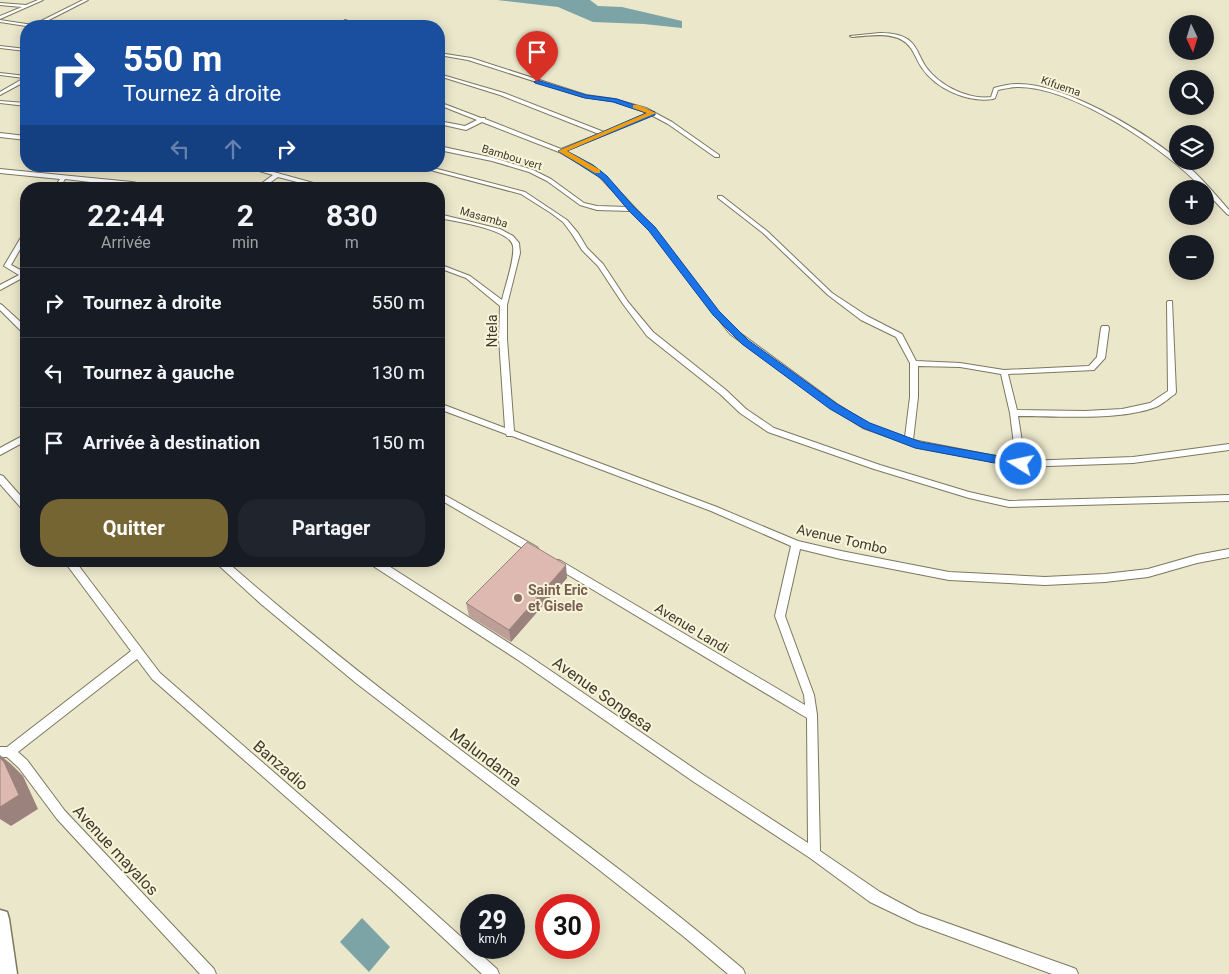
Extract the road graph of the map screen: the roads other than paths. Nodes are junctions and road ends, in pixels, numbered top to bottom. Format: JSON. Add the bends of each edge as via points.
{"nodes":[{"id":1,"x":41,"y":0,"type":"edge"},
{"id":2,"x":86,"y":0,"type":"edge"},
{"id":3,"x":0,"y":4,"type":"edge"},
{"id":4,"x":28,"y":6,"type":"junction"},
{"id":5,"x":0,"y":20,"type":"edge"},
{"id":6,"x":45,"y":20,"type":"edge"},
{"id":7,"x":20,"y":24,"type":"edge"},
{"id":8,"x":852,"y":36,"type":"dead end"},
{"id":9,"x":0,"y":47,"type":"edge"},
{"id":10,"x":20,"y":49,"type":"edge"},
{"id":11,"x":445,"y":55,"type":"edge"},
{"id":12,"x":0,"y":74,"type":"edge"},
{"id":13,"x":20,"y":77,"type":"edge"},
{"id":14,"x":445,"y":77,"type":"edge"},
{"id":15,"x":20,"y":82,"type":"edge"},
{"id":16,"x":0,"y":94,"type":"edge"},
{"id":17,"x":0,"y":102,"type":"edge"},
{"id":18,"x":20,"y":104,"type":"edge"},
{"id":19,"x":445,"y":104,"type":"edge"},
{"id":20,"x":652,"y":113,"type":"junction"},
{"id":21,"x":483,"y":119,"type":"junction"},
{"id":22,"x":445,"y":124,"type":"edge"},
{"id":23,"x":604,"y":134,"type":"junction"},
{"id":24,"x":0,"y":135,"type":"edge"},
{"id":25,"x":20,"y":137,"type":"edge"},
{"id":26,"x":445,"y":149,"type":"edge"},
{"id":27,"x":561,"y":151,"type":"junction"},
{"id":28,"x":717,"y":156,"type":"dead end"},
{"id":29,"x":0,"y":170,"type":"edge"},
{"id":30,"x":266,"y":172,"type":"edge"},
{"id":31,"x":441,"y":172,"type":"edge"},
{"id":32,"x":277,"y":175,"type":"junction"},
{"id":33,"x":63,"y":178,"type":"junction"},
{"id":34,"x":60,"y":182,"type":"edge"},
{"id":35,"x":109,"y":182,"type":"edge"},
{"id":36,"x":267,"y":182,"type":"edge"},
{"id":37,"x":304,"y":182,"type":"edge"},
{"id":38,"x":720,"y":197,"type":"dead end"},
{"id":39,"x":632,"y":209,"type":"junction"},
{"id":40,"x":1229,"y":213,"type":"edge"},
{"id":41,"x":445,"y":217,"type":"edge"},
{"id":42,"x":20,"y":244,"type":"edge"},
{"id":43,"x":445,"y":268,"type":"edge"},
{"id":44,"x":20,"y":272,"type":"edge"},
{"id":45,"x":20,"y":278,"type":"edge"},
{"id":46,"x":0,"y":288,"type":"edge"},
{"id":47,"x":1170,"y":302,"type":"dead end"},
{"id":48,"x":504,"y":305,"type":"junction"},
{"id":49,"x":0,"y":306,"type":"edge"},
{"id":50,"x":20,"y":325,"type":"edge"},
{"id":51,"x":1105,"y":328,"type":"dead end"},
{"id":52,"x":914,"y":363,"type":"junction"},
{"id":53,"x":1004,"y":372,"type":"junction"},
{"id":54,"x":445,"y":408,"type":"edge"},
{"id":55,"x":1014,"y":413,"type":"junction"},
{"id":56,"x":510,"y":434,"type":"junction"},
{"id":57,"x":20,"y":440,"type":"edge"},
{"id":58,"x":910,"y":442,"type":"junction"},
{"id":59,"x":1229,"y":448,"type":"edge"},
{"id":60,"x":0,"y":452,"type":"edge"},
{"id":61,"x":1021,"y":464,"type":"junction"},
{"id":62,"x":0,"y":478,"type":"edge"},
{"id":63,"x":445,"y":498,"type":"edge"},
{"id":64,"x":1229,"y":498,"type":"edge"},
{"id":65,"x":20,"y":501,"type":"edge"},
{"id":66,"x":796,"y":544,"type":"junction"},
{"id":67,"x":1229,"y":553,"type":"edge"},
{"id":68,"x":74,"y":567,"type":"edge"},
{"id":69,"x":226,"y":567,"type":"edge"},
{"id":70,"x":382,"y":567,"type":"edge"},
{"id":71,"x":138,"y":652,"type":"junction"},
{"id":72,"x":812,"y":715,"type":"junction"},
{"id":73,"x":4,"y":752,"type":"edge"},
{"id":74,"x":814,"y":854,"type":"junction"},
{"id":75,"x":0,"y":919,"type":"edge"},
{"id":76,"x":1061,"y":973,"type":"edge"},
{"id":77,"x":7,"y":974,"type":"edge"},
{"id":78,"x":209,"y":974,"type":"edge"},
{"id":79,"x":492,"y":974,"type":"edge"},
{"id":80,"x":738,"y":974,"type":"edge"}],
"edges":[{"from":1,"to":4,"type":"street"},
{"from":2,"to":6,"type":"street"},
{"from":3,"to":4,"type":"street"},
{"from":4,"to":5,"type":"street"},
{"from":5,"to":7,"type":"street"},
{"from":8,"to":40,"type":"street","name":"Kifuema","via":[[904,38],[925,69],[944,85],[977,100],[993,98],[996,89],[1016,84],[1043,88],[1083,104],[1140,133],[1186,169]]},
{"from":9,"to":10,"type":"street"},
{"from":11,"to":20,"type":"street"},
{"from":12,"to":13,"type":"street"},
{"from":14,"to":23,"type":"street","via":[[502,94]]},
{"from":15,"to":16,"type":"street"},
{"from":17,"to":18,"type":"street"},
{"from":19,"to":21,"type":"street"},
{"from":20,"to":23,"type":"street"},
{"from":20,"to":28,"type":"street"},
{"from":21,"to":22,"type":"street","via":[[466,128]]},
{"from":21,"to":27,"type":"street"},
{"from":23,"to":27,"type":"street"},
{"from":24,"to":25,"type":"street"},
{"from":26,"to":39,"type":"street","name":"Bambou vert","via":[[494,159],[543,176],[582,204]]},
{"from":27,"to":39,"type":"street","via":[[605,177]]},
{"from":29,"to":33,"type":"street"},
{"from":30,"to":32,"type":"street"},
{"from":31,"to":64,"type":"street","via":[[523,193],[564,221],[584,249],[601,265],[650,334],[743,411],[771,430],[886,470],[1009,504]]},
{"from":32,"to":36,"type":"street"},
{"from":32,"to":37,"type":"street"},
{"from":33,"to":34,"type":"street"},
{"from":33,"to":35,"type":"street"},
{"from":38,"to":52,"type":"street","via":[[765,232],[830,294],[864,318],[899,336]]},
{"from":39,"to":58,"type":"street","via":[[652,229],[716,313],[745,342],[846,414],[866,426]]},
{"from":41,"to":48,"type":"street","name":"Masamba","via":[[498,230],[511,236],[516,243],[517,253]]},
{"from":42,"to":44,"type":"street","via":[[7,266]]},
{"from":43,"to":48,"type":"street","name":"Ntela","via":[[468,277]]},
{"from":45,"to":46,"type":"street"},
{"from":47,"to":55,"type":"street","via":[[1172,392],[1155,404],[1141,408]]},
{"from":48,"to":56,"type":"street","name":"Ntela","via":[[503,339]]},
{"from":49,"to":50,"type":"street"},
{"from":51,"to":53,"type":"street","via":[[1101,358],[1091,368]]},
{"from":52,"to":53,"type":"street","via":[[960,365]]},
{"from":52,"to":58,"type":"street"},
{"from":53,"to":55,"type":"street"},
{"from":54,"to":56,"type":"street","name":"Avenue Tombo"},
{"from":55,"to":61,"type":"street"},
{"from":56,"to":66,"type":"street","name":"Avenue Tombo","via":[[714,509]]},
{"from":57,"to":60,"type":"street"},
{"from":58,"to":61,"type":"street"},
{"from":59,"to":61,"type":"street","via":[[1133,460]]},
{"from":62,"to":65,"type":"street"},
{"from":63,"to":72,"type":"street","name":"Avenue Landi"},
{"from":66,"to":67,"type":"street","name":"Avenue Tombo","via":[[949,576],[1045,582],[1148,573]]},
{"from":66,"to":72,"type":"street","via":[[780,616],[809,695]]},
{"from":68,"to":71,"type":"street","name":"Banzadio"},
{"from":69,"to":80,"type":"street","name":"Malundama","via":[[340,665]]},
{"from":70,"to":74,"type":"street","name":"Avenue Songesa"},
{"from":71,"to":73,"type":"street"},
{"from":71,"to":79,"type":"street","name":"Banzadio","via":[[156,676]]},
{"from":72,"to":74,"type":"street"},
{"from":73,"to":78,"type":"street","name":"Avenue mayalos","via":[[23,764],[61,815]]},
{"from":74,"to":76,"type":"street","via":[[875,897],[916,918]]},
{"from":75,"to":77,"type":"street"}]}
